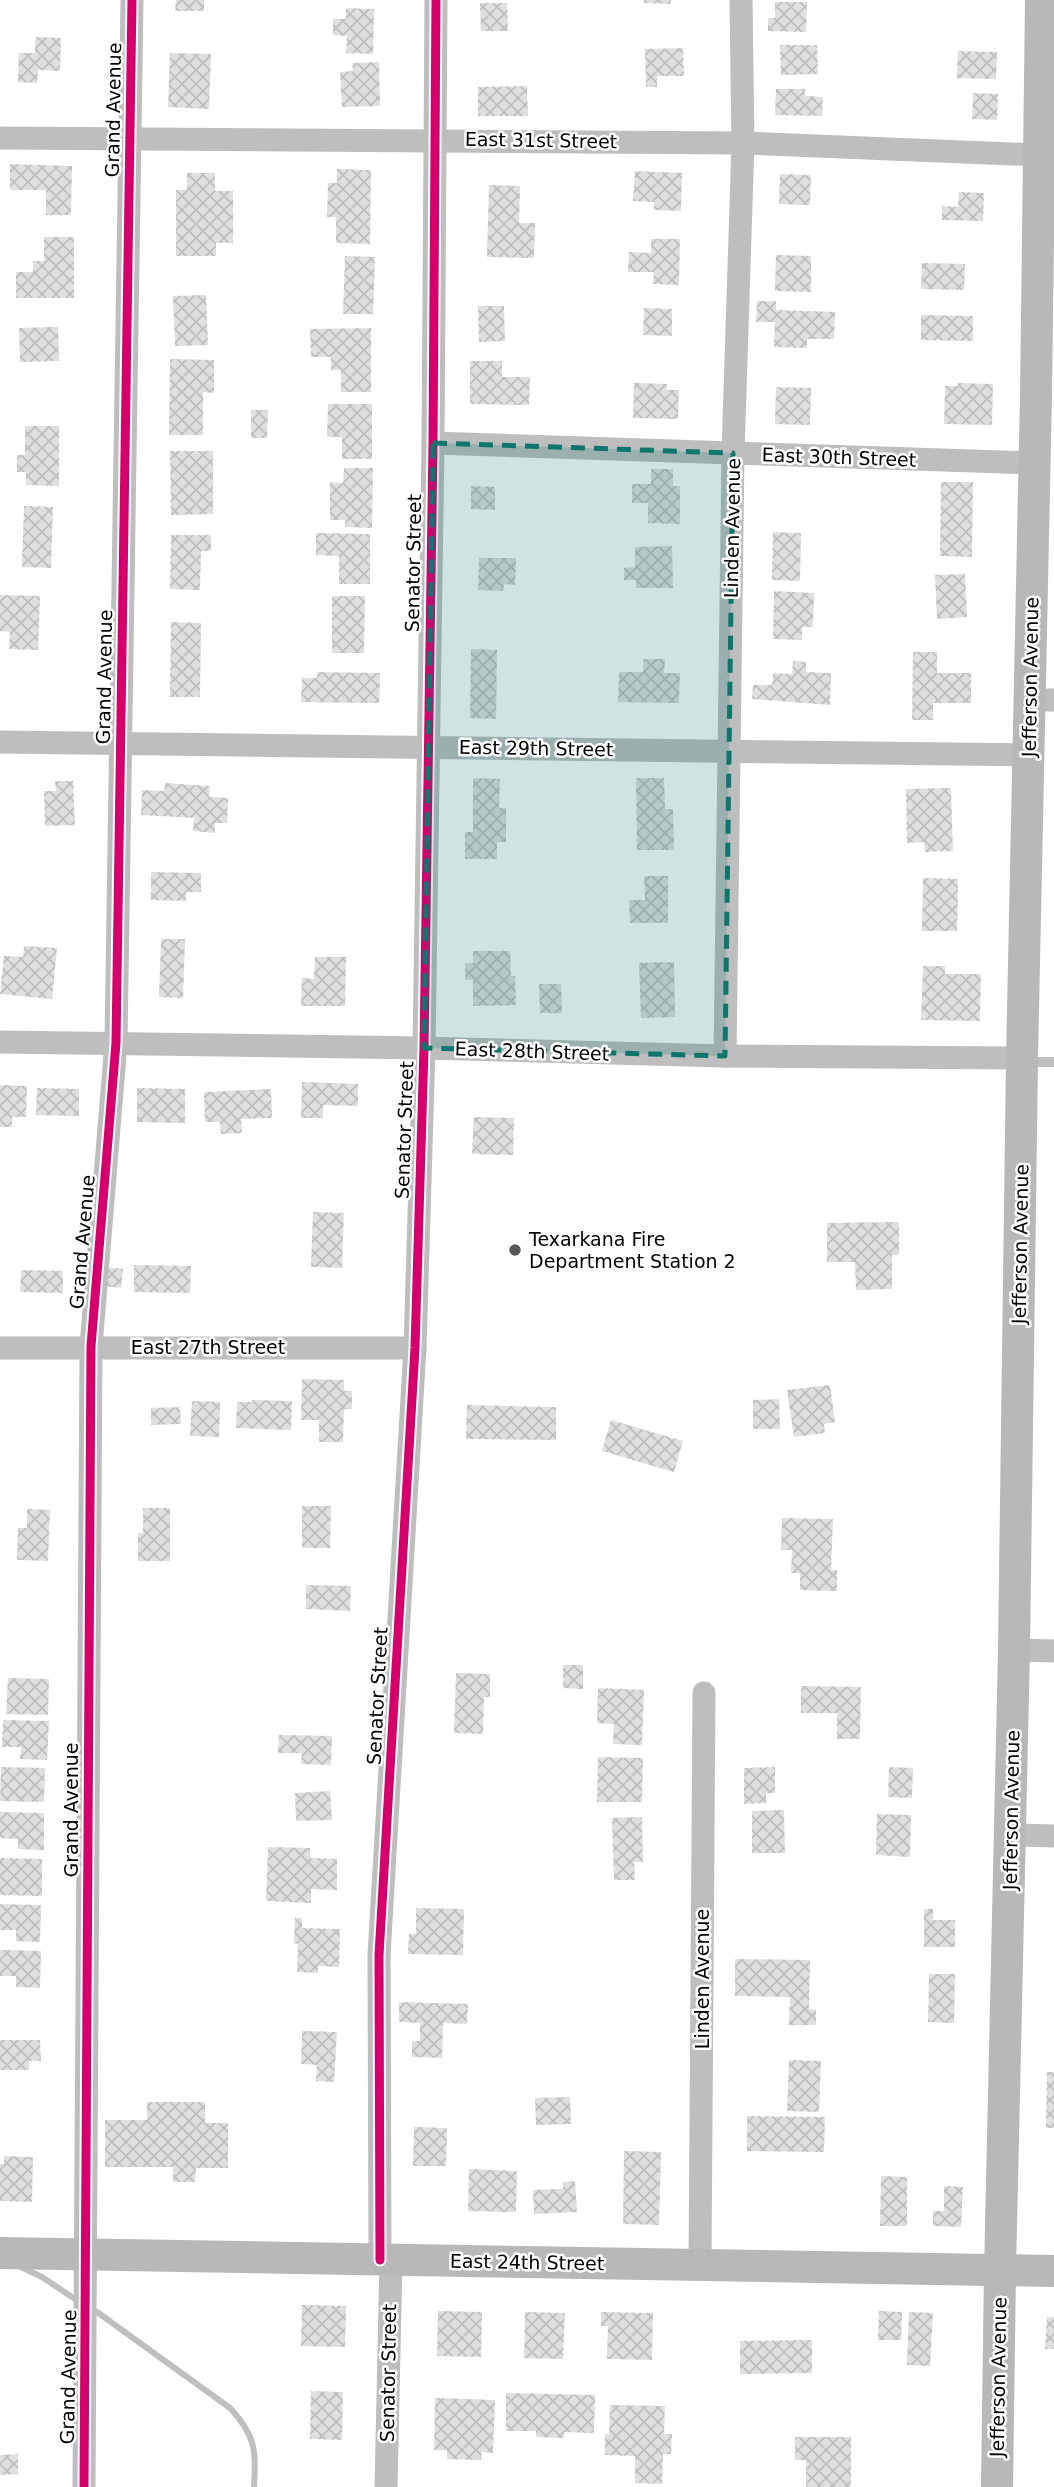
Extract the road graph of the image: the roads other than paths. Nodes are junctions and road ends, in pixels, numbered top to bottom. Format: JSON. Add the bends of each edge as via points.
{"nodes":[{"id":1,"x":132,"y":0,"type":"edge"},
{"id":2,"x":436,"y":0,"type":"edge"},
{"id":3,"x":741,"y":0,"type":"edge"},
{"id":4,"x":1041,"y":0,"type":"edge"},
{"id":5,"x":1047,"y":118,"type":"edge"},
{"id":6,"x":0,"y":138,"type":"edge"},
{"id":7,"x":434,"y":139,"type":"junction"},
{"id":8,"x":131,"y":140,"type":"junction"},
{"id":9,"x":743,"y":143,"type":"junction"},
{"id":10,"x":1039,"y":155,"type":"junction"},
{"id":11,"x":1045,"y":395,"type":"edge"},
{"id":12,"x":433,"y":443,"type":"junction"},
{"id":13,"x":733,"y":453,"type":"junction"},
{"id":14,"x":1035,"y":463,"type":"junction"},
{"id":15,"x":1042,"y":700,"type":"edge"},
{"id":16,"x":0,"y":742,"type":"edge"},
{"id":17,"x":120,"y":743,"type":"junction"},
{"id":18,"x":427,"y":747,"type":"junction"},
{"id":19,"x":729,"y":750,"type":"junction"},
{"id":20,"x":1029,"y":755,"type":"junction"},
{"id":21,"x":0,"y":1042,"type":"edge"},
{"id":22,"x":116,"y":1043,"type":"junction"},
{"id":23,"x":424,"y":1048,"type":"junction"},
{"id":24,"x":724,"y":1056,"type":"junction"},
{"id":25,"x":1022,"y":1060,"type":"junction"},
{"id":26,"x":1054,"y":1062,"type":"edge"},
{"id":27,"x":91,"y":1346,"type":"junction"},
{"id":28,"x":0,"y":1348,"type":"edge"},
{"id":29,"x":415,"y":1348,"type":"junction"},
{"id":30,"x":1014,"y":1650,"type":"junction"},
{"id":31,"x":1054,"y":1651,"type":"edge"},
{"id":32,"x":704,"y":1693,"type":"dead end"},
{"id":33,"x":1011,"y":1835,"type":"junction"},
{"id":34,"x":1054,"y":1836,"type":"edge"},
{"id":35,"x":0,"y":2253,"type":"edge"},
{"id":36,"x":87,"y":2254,"type":"junction"},
{"id":37,"x":385,"y":2260,"type":"junction"},
{"id":38,"x":700,"y":2265,"type":"junction"},
{"id":39,"x":1000,"y":2271,"type":"junction"},
{"id":40,"x":1054,"y":2272,"type":"edge"},
{"id":41,"x":84,"y":2487,"type":"edge"},
{"id":42,"x":386,"y":2487,"type":"edge"},
{"id":43,"x":997,"y":2487,"type":"edge"}],
"edges":[{"from":1,"to":8,"type":"street","name":"Grand Avenue"},
{"from":2,"to":7,"type":"street","name":"Senator Street"},
{"from":3,"to":9,"type":"street","name":"Linden Avenue"},
{"from":4,"to":5,"type":"main road","name":"Jefferson Avenue"},
{"from":5,"to":10,"type":"main road","name":"Jefferson Avenue"},
{"from":6,"to":8,"type":"street","name":"East 31st Street"},
{"from":7,"to":8,"type":"street","name":"East 31st Street"},
{"from":7,"to":9,"type":"street","name":"East 31st Street"},
{"from":7,"to":12,"type":"street","name":"Senator Street"},
{"from":8,"to":17,"type":"street","name":"Grand Avenue"},
{"from":9,"to":10,"type":"street","name":"East 31st Street"},
{"from":9,"to":13,"type":"street","name":"Linden Avenue"},
{"from":10,"to":11,"type":"main road","name":"Jefferson Avenue"},
{"from":11,"to":14,"type":"main road","name":"Jefferson Avenue"},
{"from":12,"to":13,"type":"street","name":"East 30th Street"},
{"from":12,"to":18,"type":"street","name":"Senator Street"},
{"from":13,"to":14,"type":"street","name":"East 30th Street"},
{"from":13,"to":19,"type":"street","name":"Linden Avenue"},
{"from":14,"to":15,"type":"main road","name":"Jefferson Avenue"},
{"from":15,"to":20,"type":"main road","name":"Jefferson Avenue"},
{"from":16,"to":17,"type":"street","name":"East 29th Street"},
{"from":17,"to":18,"type":"street","name":"East 29th Street"},
{"from":17,"to":22,"type":"street","name":"Grand Avenue"},
{"from":18,"to":19,"type":"street","name":"East 29th Street"},
{"from":18,"to":23,"type":"street","name":"Senator Street"},
{"from":19,"to":20,"type":"street","name":"East 29th Street"},
{"from":19,"to":24,"type":"street","name":"Linden Avenue"},
{"from":20,"to":25,"type":"main road","name":"Jefferson Avenue"},
{"from":21,"to":22,"type":"street","name":"East 28th Street"},
{"from":22,"to":23,"type":"street","name":"East 28th Street"},
{"from":22,"to":27,"type":"street","name":"Grand Avenue"},
{"from":23,"to":24,"type":"street","name":"East 28th Street"},
{"from":23,"to":29,"type":"street","name":"Senator Street"},
{"from":24,"to":25,"type":"street","name":"East 28th Street"},
{"from":25,"to":26,"type":"lane"},
{"from":25,"to":30,"type":"main road","name":"Jefferson Avenue"},
{"from":27,"to":28,"type":"street","name":"East 27th Street"},
{"from":27,"to":29,"type":"street","name":"East 27th Street"},
{"from":27,"to":36,"type":"street","name":"Grand Avenue"},
{"from":29,"to":37,"type":"street","name":"Senator Street","via":[[379,1955]]},
{"from":30,"to":31,"type":"street"},
{"from":30,"to":33,"type":"main road","name":"Jefferson Avenue"},
{"from":32,"to":38,"type":"street","name":"Linden Avenue"},
{"from":33,"to":34,"type":"street"},
{"from":33,"to":39,"type":"main road","name":"Jefferson Avenue"},
{"from":35,"to":36,"type":"main road","name":"East 24th Street"},
{"from":36,"to":37,"type":"main road","name":"East 24th Street"},
{"from":36,"to":41,"type":"street","name":"Grand Avenue"},
{"from":37,"to":38,"type":"main road","name":"East 24th Street"},
{"from":37,"to":42,"type":"street","name":"Senator Street"},
{"from":38,"to":39,"type":"main road","name":"East 24th Street"},
{"from":39,"to":40,"type":"main road","name":"East 24th Street"},
{"from":39,"to":43,"type":"main road","name":"Jefferson Avenue"}]}
